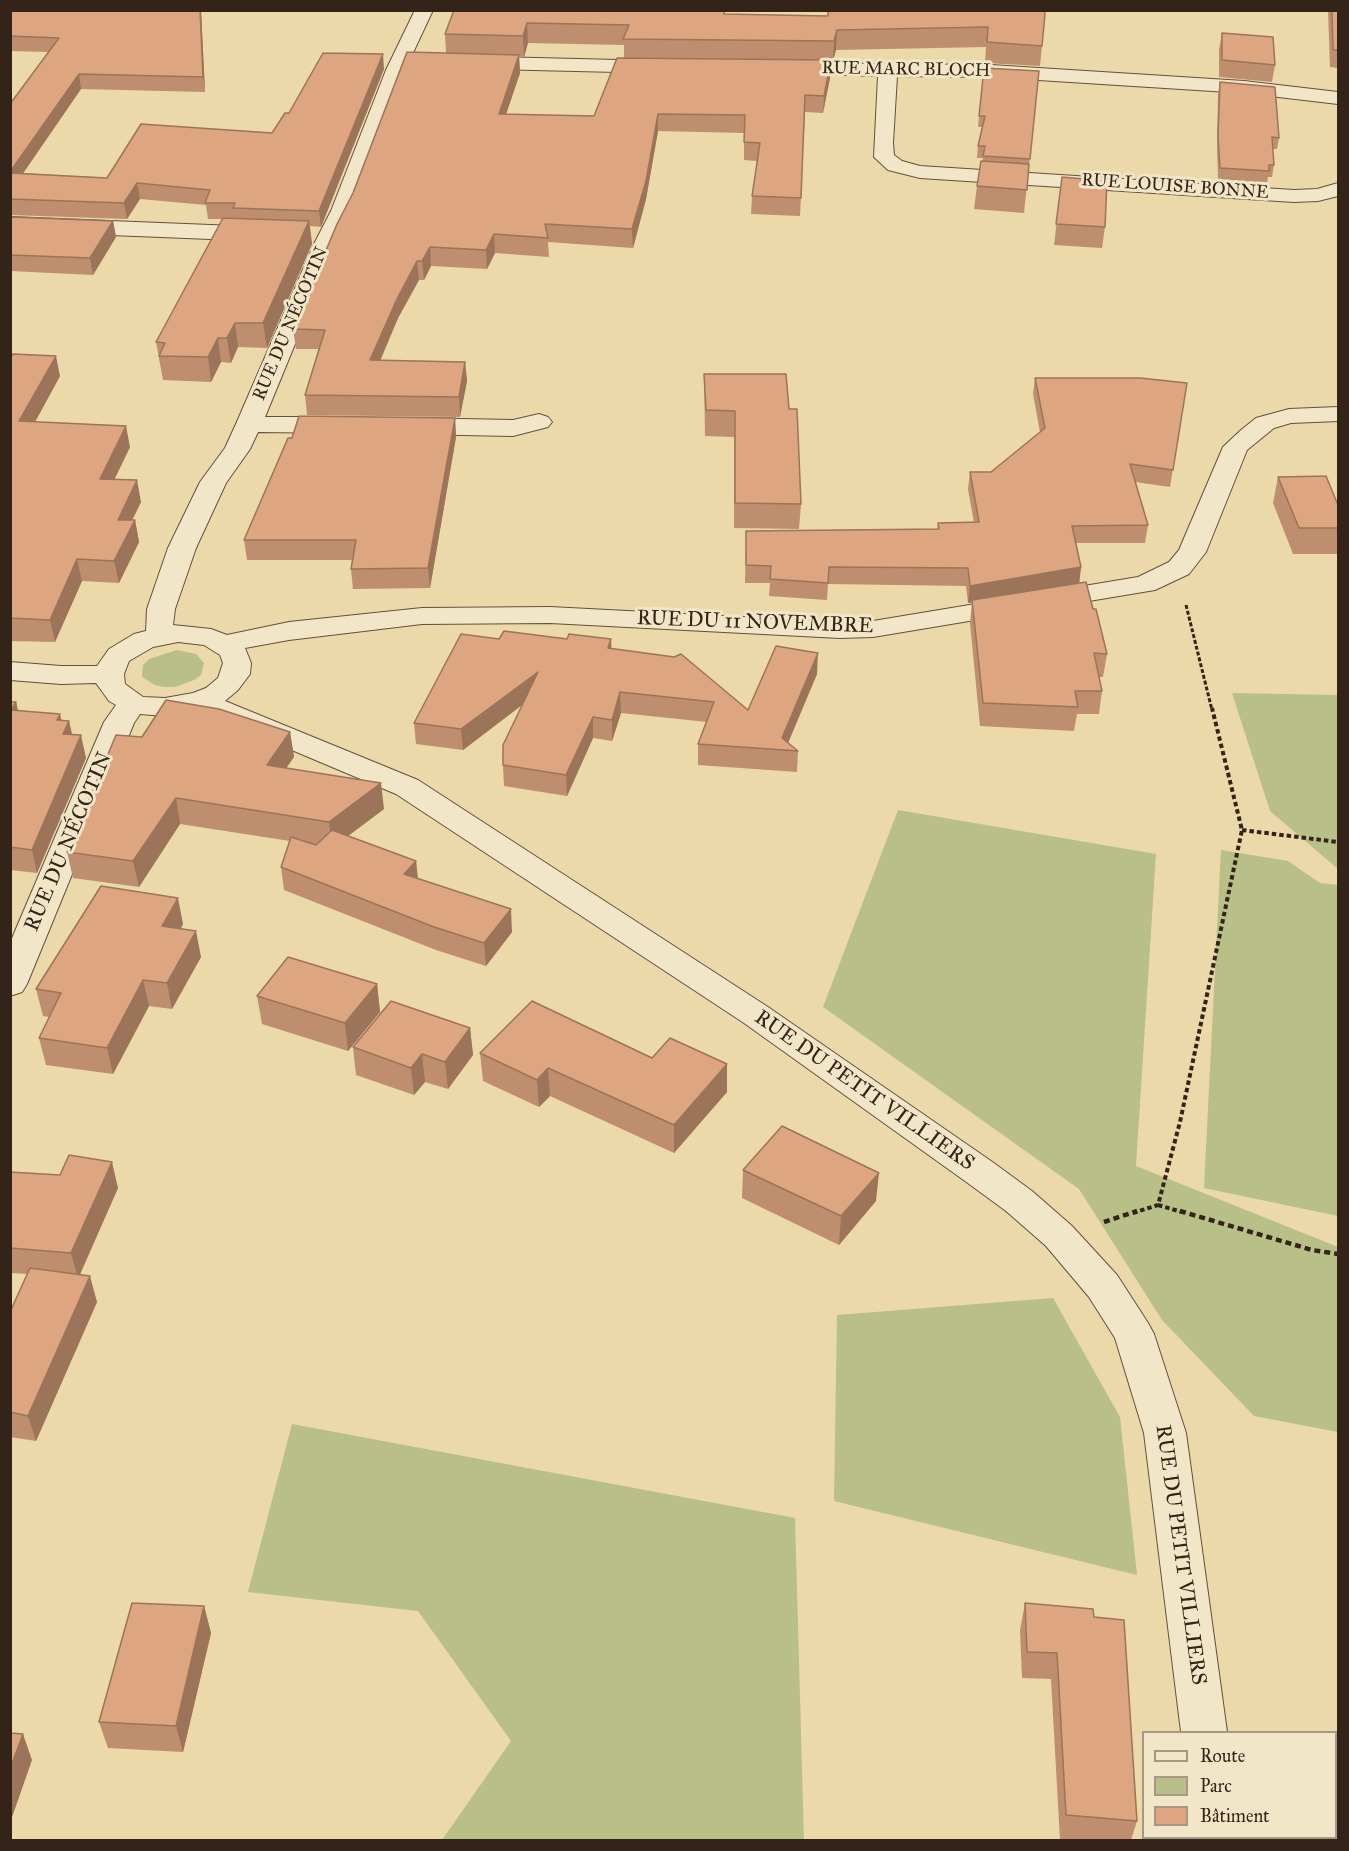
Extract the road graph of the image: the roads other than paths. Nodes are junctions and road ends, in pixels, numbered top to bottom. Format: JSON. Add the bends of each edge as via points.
{"nodes":[{"id":1,"x":424,"y":10,"type":"edge"},
{"id":2,"x":400,"y":61,"type":"junction"},
{"id":3,"x":680,"y":68,"type":"edge"},
{"id":4,"x":763,"y":69,"type":"edge"},
{"id":5,"x":888,"y":71,"type":"junction"},
{"id":6,"x":1338,"y":98,"type":"edge"},
{"id":7,"x":1338,"y":189,"type":"edge"},
{"id":8,"x":10,"y":224,"type":"edge"},
{"id":9,"x":285,"y":235,"type":"edge"},
{"id":10,"x":1338,"y":414,"type":"edge"},
{"id":11,"x":539,"y":422,"type":"dead end"},
{"id":12,"x":249,"y":424,"type":"junction"},
{"id":13,"x":160,"y":636,"type":"junction"},
{"id":14,"x":224,"y":644,"type":"junction"},
{"id":15,"x":10,"y":671,"type":"edge"},
{"id":16,"x":109,"y":674,"type":"junction"},
{"id":17,"x":200,"y":701,"type":"junction"},
{"id":18,"x":133,"y":703,"type":"junction"},
{"id":19,"x":10,"y":984,"type":"edge"},
{"id":20,"x":1204,"y":1731,"type":"edge"}],
"edges":[{"from":1,"to":2,"type":"street","name":"RUE DU NÉCOTIN"},
{"from":2,"to":3,"type":"street"},
{"from":2,"to":12,"type":"street","name":"RUE DU NÉCOTIN","via":[[342,211],[318,236]]},
{"from":4,"to":5,"type":"street","name":"RUE MARC BLOCH"},
{"from":5,"to":6,"type":"street","name":"RUE MARC BLOCH","via":[[991,71],[1244,87]]},
{"from":5,"to":7,"type":"street","name":"RUE LOUISE BONNE","via":[[884,157],[895,166],[920,172],[1294,196]]},
{"from":8,"to":9,"type":"street"},
{"from":10,"to":14,"type":"street","name":"RUE DU 11 NOVEMBRE","via":[[1289,416],[1265,423],[1236,447],[1192,552],[1179,567],[1145,584],[873,629],[550,615],[422,616],[289,631]]},
{"from":11,"to":12,"type":"street","via":[[513,428]]},
{"from":12,"to":13,"type":"street","name":"RUE DU NÉCOTIN","via":[[213,482],[182,548],[161,609]]},
{"from":13,"to":14,"type":"street","via":[[196,634]]},
{"from":13,"to":16,"type":"street","via":[[119,655]]},
{"from":14,"to":17,"type":"street","via":[[233,652],[235,674],[216,694]]},
{"from":15,"to":16,"type":"street"},
{"from":16,"to":18,"type":"street","via":[[111,686]]},
{"from":17,"to":18,"type":"street","via":[[165,707]]},
{"from":17,"to":20,"type":"street","name":"RUE DU PETIT VILLIERS","via":[[407,787],[756,1015],[978,1171],[1059,1236],[1103,1286],[1134,1334],[1165,1433]]},
{"from":18,"to":19,"type":"street","name":"RUE DU NÉCOTIN","via":[[119,722]]}]}
